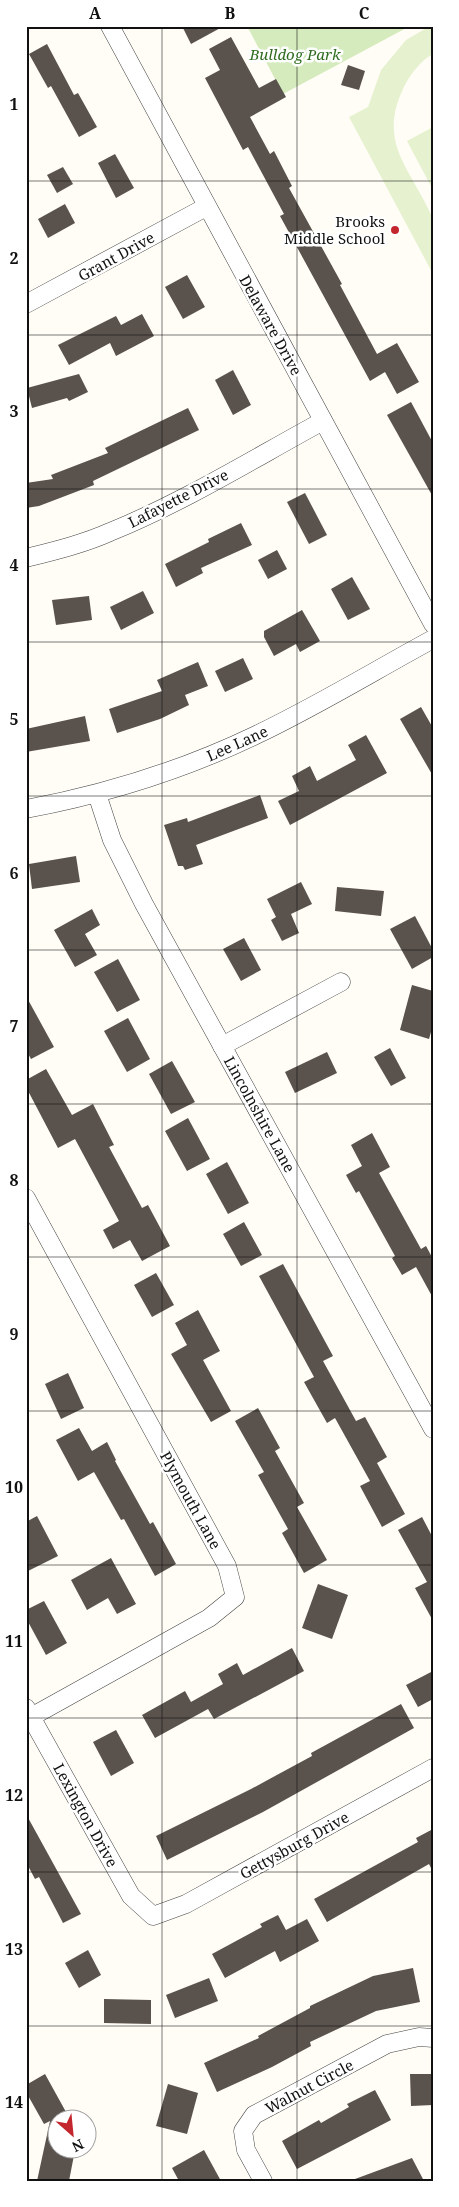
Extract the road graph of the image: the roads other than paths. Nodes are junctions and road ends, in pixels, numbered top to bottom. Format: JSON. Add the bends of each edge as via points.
{"nodes":[{"id":1,"x":110,"y":26,"type":"edge"},
{"id":2,"x":206,"y":207,"type":"junction"},
{"id":3,"x":26,"y":304,"type":"edge"},
{"id":4,"x":323,"y":421,"type":"junction"},
{"id":5,"x":26,"y":558,"type":"edge"},
{"id":6,"x":433,"y":624,"type":"edge"},
{"id":7,"x":433,"y":639,"type":"edge"},
{"id":8,"x":97,"y":794,"type":"junction"},
{"id":9,"x":26,"y":809,"type":"edge"},
{"id":10,"x":341,"y":982,"type":"dead end"},
{"id":11,"x":222,"y":1046,"type":"junction"},
{"id":12,"x":26,"y":1198,"type":"edge"},
{"id":13,"x":433,"y":1429,"type":"edge"},
{"id":14,"x":29,"y":1712,"type":"edge"},
{"id":15,"x":433,"y":1768,"type":"edge"},
{"id":16,"x":153,"y":1916,"type":"joint"},
{"id":17,"x":433,"y":2038,"type":"edge"},
{"id":18,"x":263,"y":2181,"type":"edge"}],
"edges":[{"from":1,"to":2,"type":"street","name":"Delaware Drive"},
{"from":2,"to":3,"type":"street","name":"Grant Drive"},
{"from":2,"to":4,"type":"street","name":"Delaware Drive"},
{"from":4,"to":5,"type":"street","name":"Lafayette Drive","via":[[143,518],[99,536]]},
{"from":4,"to":6,"type":"street","name":"Delaware Drive"},
{"from":7,"to":8,"type":"street","name":"Lee Lane","via":[[255,736],[181,767]]},
{"from":8,"to":9,"type":"street","name":"Lee Lane"},
{"from":8,"to":11,"type":"street","name":"Lincolnshire Lane","via":[[112,840],[126,869]]},
{"from":10,"to":11,"type":"street"},
{"from":11,"to":13,"type":"street","name":"Lincolnshire Lane"},
{"from":12,"to":14,"type":"street","name":"Plymouth Lane","via":[[227,1566],[235,1597],[209,1618]]},
{"from":14,"to":16,"type":"street","name":"Lexington Drive","via":[[131,1896]]},
{"from":15,"to":16,"type":"street","name":"Gettysburg Drive","via":[[186,1904]]},
{"from":17,"to":18,"type":"street","name":"Walnut Circle","via":[[419,2037],[387,2044],[254,2115],[243,2131],[246,2150]]}]}
